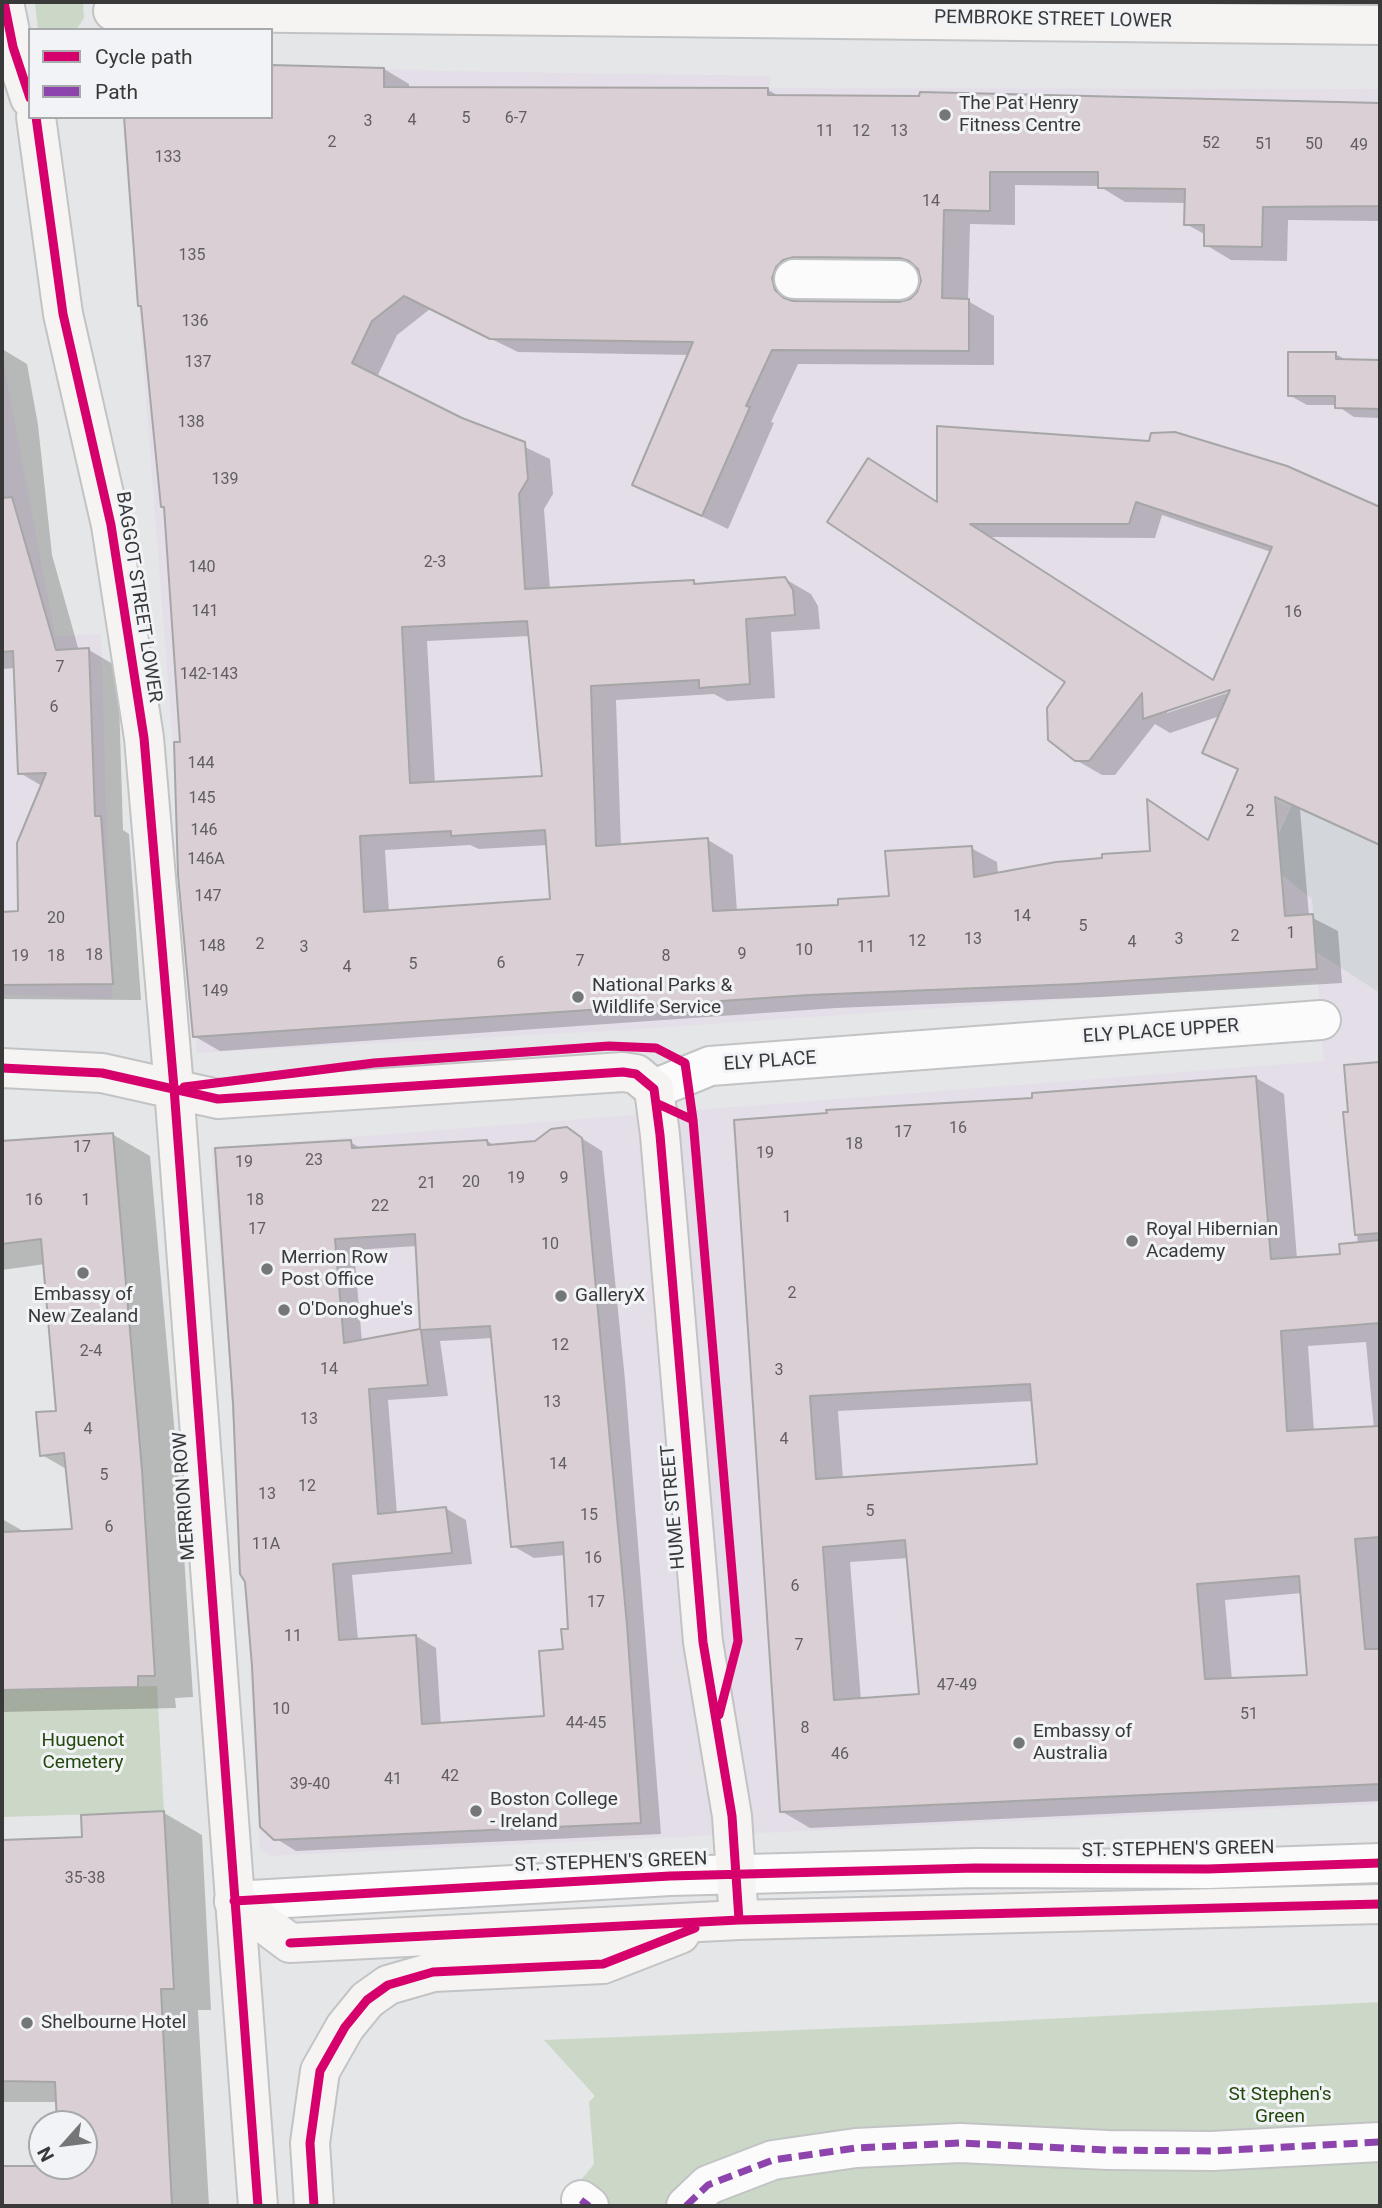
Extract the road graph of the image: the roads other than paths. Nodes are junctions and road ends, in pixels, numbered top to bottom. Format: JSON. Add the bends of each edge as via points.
{"nodes":[{"id":1,"x":4,"y":2,"type":"edge"},
{"id":2,"x":1279,"y":13,"type":"edge"},
{"id":3,"x":102,"y":14,"type":"edge"},
{"id":4,"x":1380,"y":25,"type":"edge"},
{"id":5,"x":28,"y":92,"type":"edge"},
{"id":6,"x":36,"y":119,"type":"edge"},
{"id":7,"x":794,"y":279,"type":"dead end"},
{"id":8,"x":900,"y":280,"type":"dead end"},
{"id":9,"x":1321,"y":1020,"type":"dead end"},
{"id":10,"x":1000,"y":1043,"type":"joint"},
{"id":11,"x":2,"y":1068,"type":"edge"},
{"id":12,"x":174,"y":1088,"type":"junction"},
{"id":13,"x":654,"y":1089,"type":"junction"},
{"id":14,"x":1380,"y":1863,"type":"edge"},
{"id":15,"x":738,"y":1876,"type":"junction"},
{"id":16,"x":234,"y":1901,"type":"junction"},
{"id":17,"x":1380,"y":1904,"type":"edge"},
{"id":18,"x":724,"y":1922,"type":"junction"},
{"id":19,"x":1380,"y":2142,"type":"edge"},
{"id":20,"x":258,"y":2206,"type":"edge"},
{"id":21,"x":314,"y":2206,"type":"edge"},
{"id":22,"x":685,"y":2206,"type":"edge"}],
"edges":[{"from":1,"to":5,"type":"main road"},
{"from":2,"to":3,"type":"main road","name":"PEMBROKE STREET LOWER"},
{"from":2,"to":4,"type":"main road","name":"PEMBROKE STREET LOWER"},
{"from":6,"to":12,"type":"main road","name":"BAGGOT STREET LOWER","via":[[63,314],[111,525],[144,738]]},
{"from":7,"to":8,"type":"street"},
{"from":9,"to":10,"type":"street","name":"ELY PLACE UPPER"},
{"from":10,"to":13,"type":"street","name":"ELY PLACE","via":[[710,1066]]},
{"from":11,"to":12,"type":"main road","via":[[102,1073]]},
{"from":12,"to":13,"type":"main road","via":[[218,1099],[623,1073],[636,1074]]},
{"from":12,"to":16,"type":"main road","name":"MERRION ROW"},
{"from":13,"to":15,"type":"main road","name":"HUME STREET","via":[[703,1642]]},
{"from":14,"to":15,"type":"street","name":"ST. STEPHEN'S GREEN","via":[[1208,1870],[975,1868]]},
{"from":15,"to":16,"type":"street","name":"ST. STEPHEN'S GREEN"},
{"from":15,"to":18,"type":"main road","name":"HUME STREET"},
{"from":16,"to":18,"type":"main road","via":[[290,1943]]},
{"from":16,"to":20,"type":"main road"},
{"from":17,"to":18,"type":"main road"},
{"from":18,"to":21,"type":"main road","via":[[603,1964],[433,1972],[388,1985],[367,2000],[345,2027],[320,2071],[310,2143]]},
{"from":19,"to":22,"type":"street","via":[[1212,2151],[960,2143],[856,2148],[773,2160],[708,2185]]}]}
